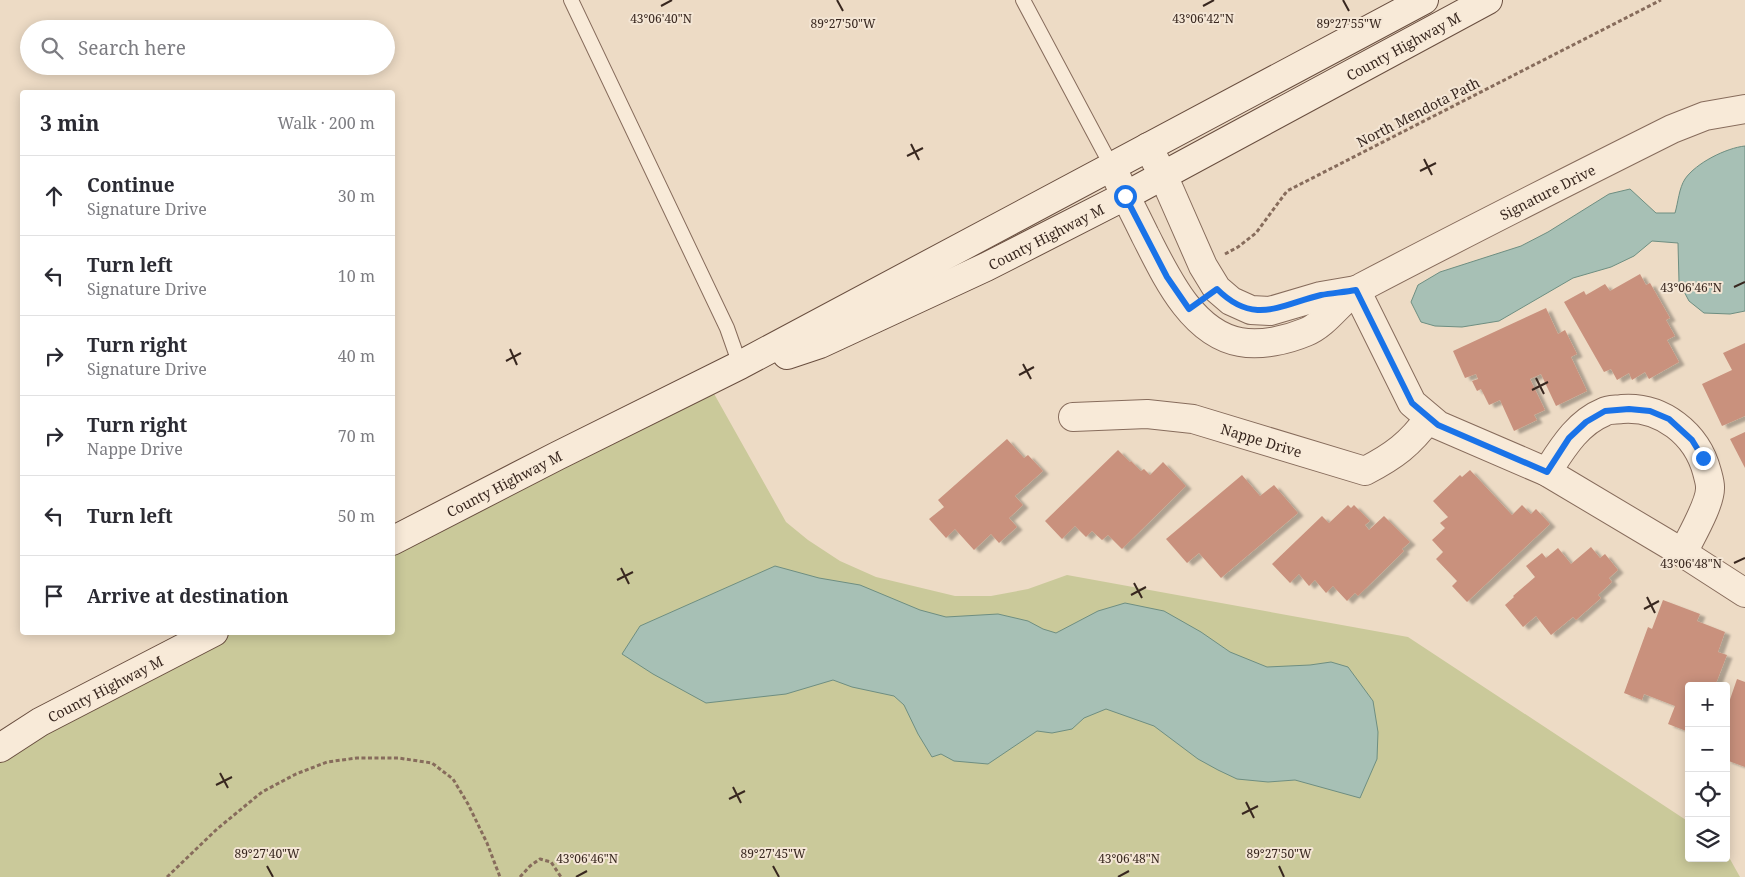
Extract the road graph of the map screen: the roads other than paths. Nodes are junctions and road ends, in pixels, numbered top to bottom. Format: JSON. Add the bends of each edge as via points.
{"nodes":[{"id":1,"x":571,"y":0,"type":"edge"},
{"id":2,"x":1023,"y":0,"type":"edge"},
{"id":3,"x":1424,"y":0,"type":"edge"},
{"id":4,"x":1488,"y":0,"type":"edge"},
{"id":5,"x":1745,"y":109,"type":"edge"},
{"id":6,"x":1148,"y":147,"type":"junction"},
{"id":7,"x":1112,"y":167,"type":"junction"},
{"id":8,"x":1163,"y":175,"type":"junction"},
{"id":9,"x":1125,"y":196,"type":"junction"},
{"id":10,"x":1217,"y":289,"type":"junction"},
{"id":11,"x":1356,"y":290,"type":"junction"},
{"id":12,"x":1189,"y":309,"type":"junction"},
{"id":13,"x":740,"y":365,"type":"junction"},
{"id":14,"x":1072,"y":417,"type":"dead end"},
{"id":15,"x":1429,"y":418,"type":"junction"},
{"id":16,"x":615,"y":426,"type":"junction"},
{"id":17,"x":1547,"y":472,"type":"junction"},
{"id":18,"x":395,"y":539,"type":"edge"},
{"id":19,"x":1683,"y":554,"type":"junction"},
{"id":20,"x":1745,"y":594,"type":"edge"},
{"id":21,"x":208,"y":635,"type":"edge"},
{"id":22,"x":0,"y":748,"type":"edge"}],
"edges":[{"from":1,"to":13,"type":"lane","via":[[728,328]]},
{"from":2,"to":7,"type":"lane"},
{"from":3,"to":6,"type":"main road","name":"County Highway M"},
{"from":4,"to":8,"type":"main road","name":"County Highway M"},
{"from":5,"to":11,"type":"main road","name":"Signature Drive","via":[[1705,116],[1672,129]]},
{"from":6,"to":7,"type":"main road","name":"County Highway M"},
{"from":6,"to":8,"type":"main road","name":"Signature Drive"},
{"from":7,"to":9,"type":"main road","name":"Signature Drive"},
{"from":7,"to":13,"type":"main road","name":"County Highway M"},
{"from":8,"to":9,"type":"main road","name":"County Highway M"},
{"from":8,"to":10,"type":"main road","name":"Signature Drive","via":[[1203,266]]},
{"from":9,"to":12,"type":"main road","name":"Signature Drive","via":[[1167,277]]},
{"from":9,"to":16,"type":"main road","name":"County Highway M","via":[[986,267],[820,344],[708,383]]},
{"from":10,"to":11,"type":"main road","name":"Signature Drive","via":[[1231,301],[1251,310],[1270,311]]},
{"from":10,"to":12,"type":"main road"},
{"from":11,"to":12,"type":"main road","name":"Signature Drive","via":[[1309,331],[1287,339],[1262,342],[1239,342],[1222,335],[1204,325]]},
{"from":11,"to":15,"type":"main road","via":[[1412,403]]},
{"from":13,"to":16,"type":"main road","name":"County Highway M"},
{"from":14,"to":15,"type":"main road","name":"Nappe Drive","via":[[1147,414],[1193,419],[1365,471],[1402,449]]},
{"from":15,"to":17,"type":"main road","via":[[1438,425]]},
{"from":16,"to":18,"type":"main road","name":"County Highway M"},
{"from":17,"to":19,"type":"main road"},
{"from":17,"to":19,"type":"main road","via":[[1569,438],[1586,422],[1605,411],[1650,411],[1669,419],[1696,446],[1703,458],[1710,487],[1706,506]]},
{"from":19,"to":20,"type":"main road"},
{"from":21,"to":22,"type":"main road","name":"County Highway M","via":[[40,722]]}]}
